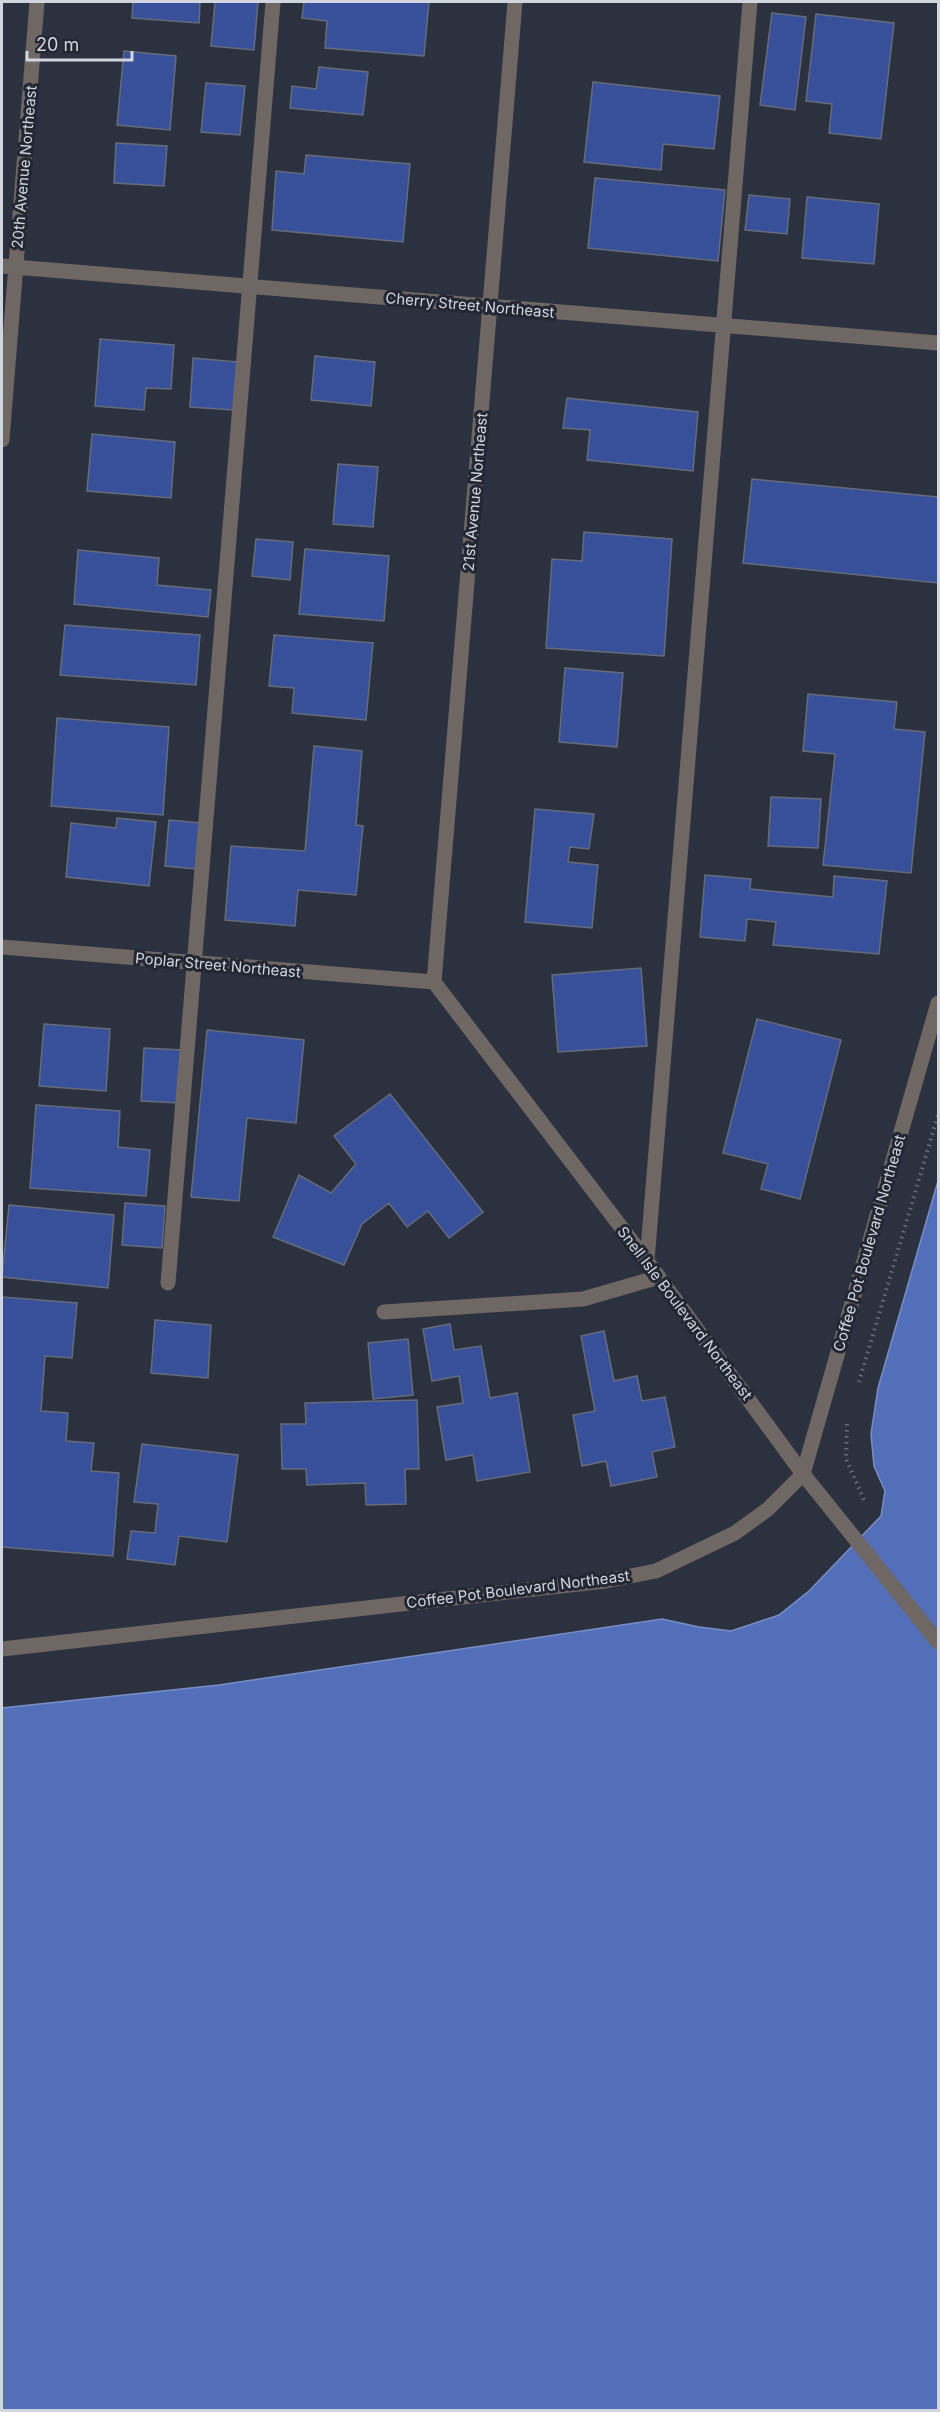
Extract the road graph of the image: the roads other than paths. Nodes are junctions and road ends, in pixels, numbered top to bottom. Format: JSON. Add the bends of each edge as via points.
{"nodes":[{"id":1,"x":38,"y":2,"type":"edge"},
{"id":2,"x":273,"y":2,"type":"edge"},
{"id":3,"x":515,"y":2,"type":"edge"},
{"id":4,"x":750,"y":2,"type":"edge"},
{"id":5,"x":9,"y":267,"type":"edge"},
{"id":6,"x":250,"y":287,"type":"junction"},
{"id":7,"x":490,"y":306,"type":"junction"},
{"id":8,"x":723,"y":326,"type":"junction"},
{"id":9,"x":939,"y":343,"type":"edge"},
{"id":10,"x":2,"y":440,"type":"edge"},
{"id":11,"x":2,"y":947,"type":"edge"},
{"id":12,"x":195,"y":963,"type":"junction"},
{"id":13,"x":434,"y":982,"type":"junction"},
{"id":14,"x":939,"y":1003,"type":"edge"},
{"id":15,"x":647,"y":1261,"type":"junction"},
{"id":16,"x":659,"y":1277,"type":"junction"},
{"id":17,"x":168,"y":1283,"type":"dead end"},
{"id":18,"x":384,"y":1312,"type":"dead end"},
{"id":19,"x":803,"y":1474,"type":"junction"},
{"id":20,"x":939,"y":1642,"type":"edge"},
{"id":21,"x":2,"y":1649,"type":"edge"}],
"edges":[{"from":1,"to":5,"type":"street","name":"20th Avenue Northeast"},
{"from":2,"to":6,"type":"street"},
{"from":3,"to":7,"type":"street","name":"21st Avenue Northeast"},
{"from":4,"to":8,"type":"street"},
{"from":5,"to":6,"type":"street","name":"Cherry Street Northeast"},
{"from":5,"to":10,"type":"street","name":"20th Avenue Northeast"},
{"from":6,"to":7,"type":"street","name":"Cherry Street Northeast"},
{"from":6,"to":12,"type":"street"},
{"from":7,"to":8,"type":"street","name":"Cherry Street Northeast"},
{"from":7,"to":13,"type":"street","name":"21st Avenue Northeast"},
{"from":8,"to":9,"type":"street","name":"Cherry Street Northeast"},
{"from":8,"to":15,"type":"street"},
{"from":11,"to":12,"type":"street","name":"Poplar Street Northeast"},
{"from":12,"to":13,"type":"street","name":"Poplar Street Northeast"},
{"from":12,"to":17,"type":"street"},
{"from":13,"to":15,"type":"street","name":"Snell Isle Boulevard Northeast"},
{"from":14,"to":19,"type":"street","name":"Coffee Pot Boulevard Northeast"},
{"from":15,"to":16,"type":"street","name":"Snell Isle Boulevard Northeast"},
{"from":16,"to":18,"type":"street","via":[[583,1299]]},
{"from":16,"to":19,"type":"street","name":"Snell Isle Boulevard Northeast"},
{"from":19,"to":20,"type":"street","name":"Snell Isle Boulevard Northeast"},
{"from":19,"to":21,"type":"street","name":"Coffee Pot Boulevard Northeast","via":[[768,1509],[735,1533],[656,1571],[605,1581]]}]}
